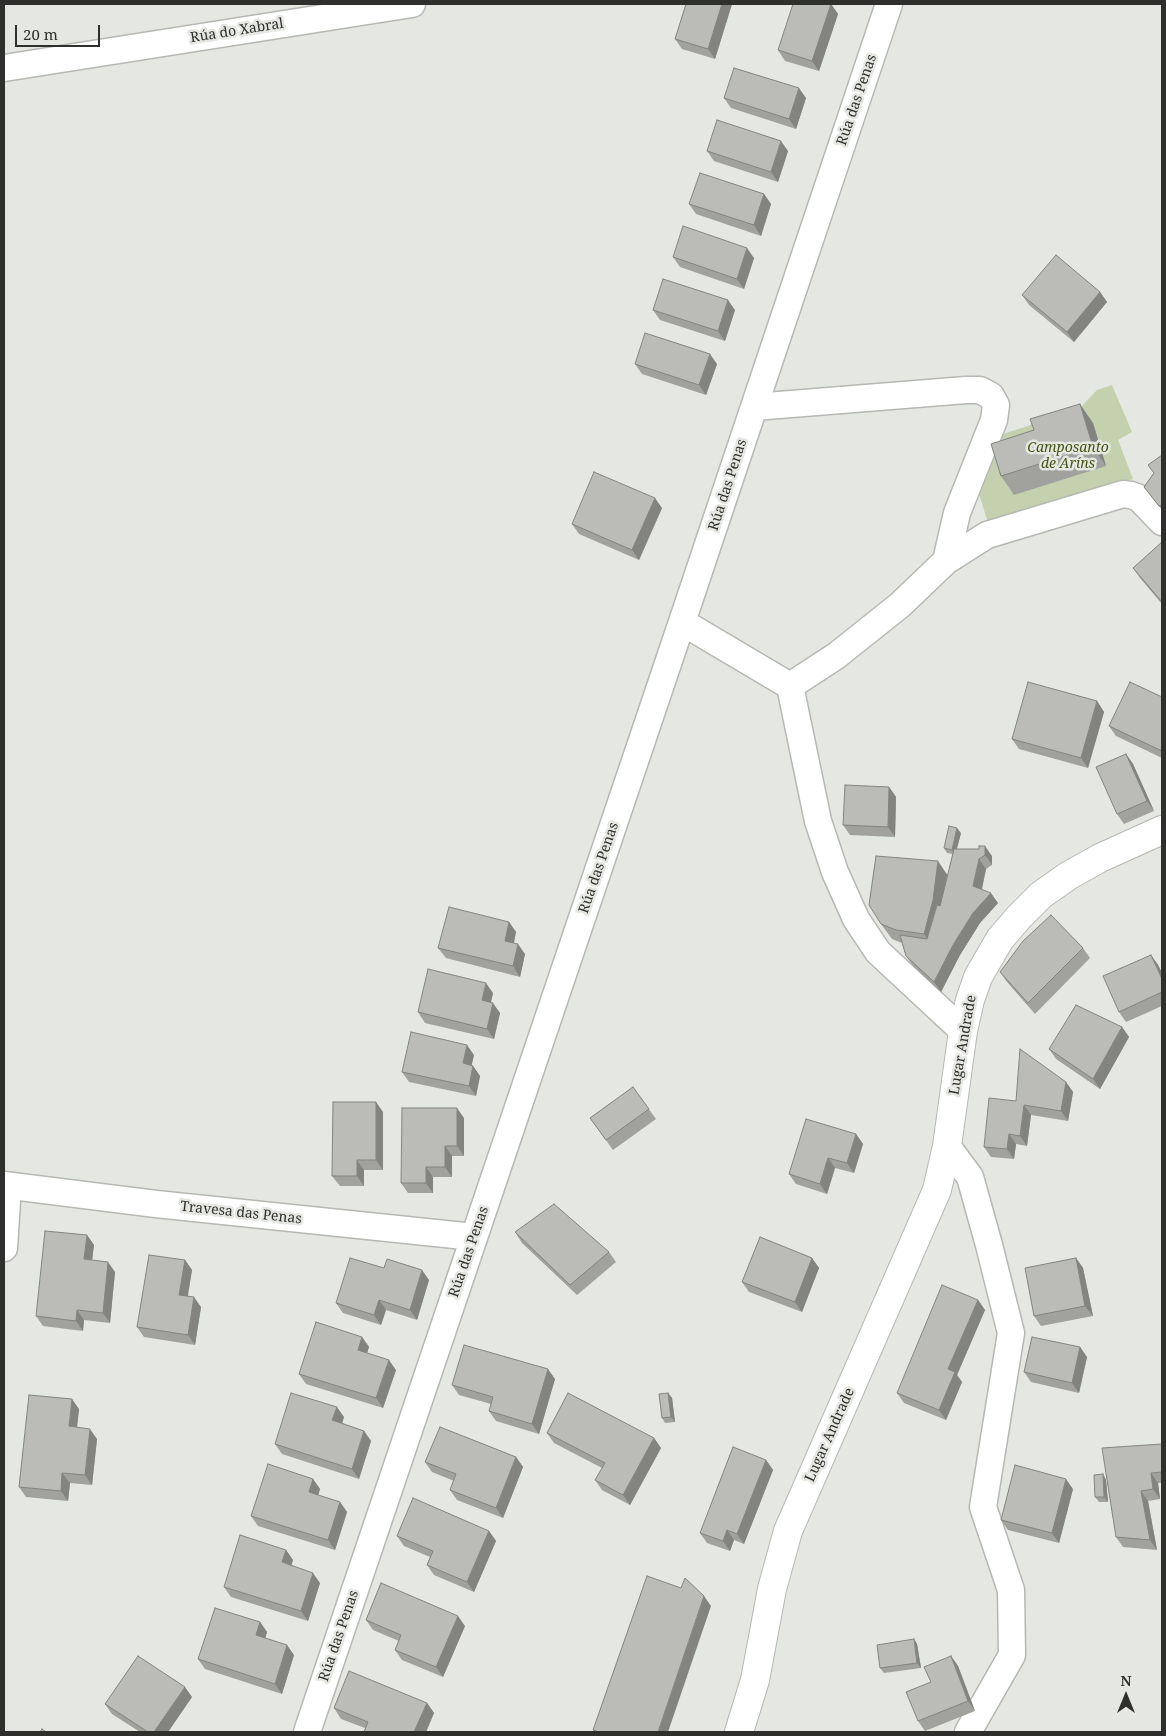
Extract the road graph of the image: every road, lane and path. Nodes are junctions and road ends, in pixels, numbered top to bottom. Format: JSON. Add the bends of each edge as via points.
{"nodes":[{"id":1,"x":412,"y":4,"type":"edge"},
{"id":2,"x":889,"y":4,"type":"edge"},
{"id":3,"x":4,"y":68,"type":"edge"},
{"id":4,"x":754,"y":407,"type":"junction"},
{"id":5,"x":1162,"y":522,"type":"edge"},
{"id":6,"x":946,"y":561,"type":"junction"},
{"id":7,"x":682,"y":622,"type":"junction"},
{"id":8,"x":790,"y":686,"type":"junction"},
{"id":9,"x":1162,"y":830,"type":"edge"},
{"id":10,"x":964,"y":1031,"type":"junction"},
{"id":11,"x":947,"y":1146,"type":"junction"},
{"id":12,"x":6,"y":1185,"type":"edge"},
{"id":13,"x":474,"y":1237,"type":"junction"},
{"id":14,"x":4,"y":1248,"type":"edge"},
{"id":15,"x":307,"y":1732,"type":"edge"},
{"id":16,"x":739,"y":1732,"type":"edge"},
{"id":17,"x":968,"y":1732,"type":"edge"}],
"edges":[{"from":1,"to":3,"type":"street","name":"Rúa do Xabral"},
{"from":2,"to":4,"type":"street","name":"Rúa das Penas"},
{"from":4,"to":6,"type":"street","via":[[966,390],[980,390],[991,396],[996,405],[994,420],[956,513]]},
{"from":4,"to":7,"type":"street","name":"Rúa das Penas"},
{"from":5,"to":6,"type":"street","via":[[1139,498],[1122,494],[987,535]]},
{"from":6,"to":8,"type":"street","via":[[893,611],[836,656]]},
{"from":7,"to":8,"type":"street"},
{"from":7,"to":13,"type":"street","name":"Rúa das Penas"},
{"from":8,"to":10,"type":"street","via":[[818,821],[835,872],[856,919],[878,952]]},
{"from":9,"to":10,"type":"street","name":"Lugar Andrade","via":[[1068,876],[1019,917],[1000,939],[978,977]]},
{"from":10,"to":11,"type":"street","name":"Lugar Andrade"},
{"from":11,"to":16,"type":"street","name":"Lugar Andrade","via":[[929,1211],[788,1531],[772,1589],[755,1680]]},
{"from":11,"to":17,"type":"street","via":[[970,1177],[1011,1333],[983,1507],[1011,1590],[1012,1655]]},
{"from":12,"to":13,"type":"street","name":"Travesa das Penas"},
{"from":12,"to":14,"type":"street","name":"Travesa das Penas"},
{"from":13,"to":15,"type":"street","name":"Rúa das Penas"}]}
